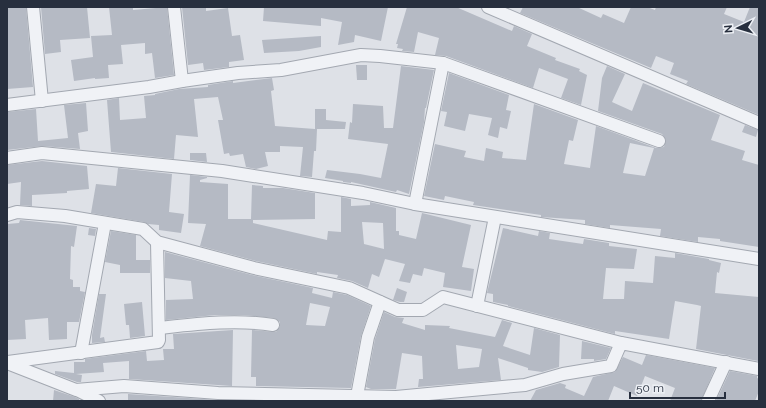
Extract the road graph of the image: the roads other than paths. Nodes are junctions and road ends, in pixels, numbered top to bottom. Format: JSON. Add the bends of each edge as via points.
{"nodes":[{"id":1,"x":33,"y":7,"type":"edge"},
{"id":2,"x":174,"y":7,"type":"edge"},
{"id":3,"x":488,"y":7,"type":"edge"},
{"id":4,"x":443,"y":63,"type":"junction"},
{"id":5,"x":182,"y":80,"type":"junction"},
{"id":6,"x":42,"y":101,"type":"junction"},
{"id":7,"x":7,"y":105,"type":"edge"},
{"id":8,"x":759,"y":123,"type":"edge"},
{"id":9,"x":659,"y":141,"type":"dead end"},
{"id":10,"x":7,"y":158,"type":"edge"},
{"id":11,"x":415,"y":204,"type":"junction"},
{"id":12,"x":7,"y":215,"type":"edge"},
{"id":13,"x":495,"y":217,"type":"junction"},
{"id":14,"x":105,"y":223,"type":"junction"},
{"id":15,"x":157,"y":242,"type":"junction"},
{"id":16,"x":759,"y":259,"type":"edge"},
{"id":17,"x":380,"y":302,"type":"junction"},
{"id":18,"x":477,"y":306,"type":"junction"},
{"id":19,"x":273,"y":325,"type":"dead end"},
{"id":20,"x":159,"y":328,"type":"junction"},
{"id":21,"x":621,"y":343,"type":"junction"},
{"id":22,"x":81,"y":353,"type":"junction"},
{"id":23,"x":726,"y":362,"type":"junction"},
{"id":24,"x":7,"y":363,"type":"edge"},
{"id":25,"x":759,"y":369,"type":"edge"},
{"id":26,"x":76,"y":390,"type":"junction"},
{"id":27,"x":357,"y":396,"type":"junction"},
{"id":28,"x":293,"y":398,"type":"edge"},
{"id":29,"x":99,"y":401,"type":"edge"},
{"id":30,"x":708,"y":401,"type":"edge"}],
"edges":[{"from":1,"to":6,"type":"street"},
{"from":2,"to":5,"type":"street"},
{"from":3,"to":8,"type":"street"},
{"from":4,"to":5,"type":"street","via":[[361,55],[281,70]]},
{"from":4,"to":9,"type":"street"},
{"from":4,"to":11,"type":"street"},
{"from":5,"to":6,"type":"street","via":[[149,87]]},
{"from":6,"to":7,"type":"street"},
{"from":10,"to":11,"type":"street","via":[[42,153],[214,170],[362,193]]},
{"from":11,"to":13,"type":"street"},
{"from":12,"to":14,"type":"street","via":[[17,212]]},
{"from":13,"to":16,"type":"street"},
{"from":13,"to":18,"type":"street"},
{"from":14,"to":15,"type":"street","via":[[142,229]]},
{"from":14,"to":22,"type":"street"},
{"from":15,"to":17,"type":"street","via":[[254,268],[349,288]]},
{"from":15,"to":20,"type":"street"},
{"from":17,"to":18,"type":"street","via":[[398,310],[423,310],[443,297]]},
{"from":17,"to":27,"type":"street","via":[[368,337]]},
{"from":18,"to":21,"type":"street"},
{"from":19,"to":20,"type":"street","via":[[229,322]]},
{"from":20,"to":22,"type":"street","via":[[158,342]]},
{"from":21,"to":23,"type":"street"},
{"from":21,"to":27,"type":"street","via":[[610,366],[563,374],[525,385],[396,397]]},
{"from":22,"to":24,"type":"street"},
{"from":23,"to":25,"type":"street"},
{"from":23,"to":30,"type":"street"},
{"from":24,"to":26,"type":"street"},
{"from":26,"to":28,"type":"street","via":[[124,386]]},
{"from":26,"to":29,"type":"street"},
{"from":27,"to":28,"type":"street"}]}
